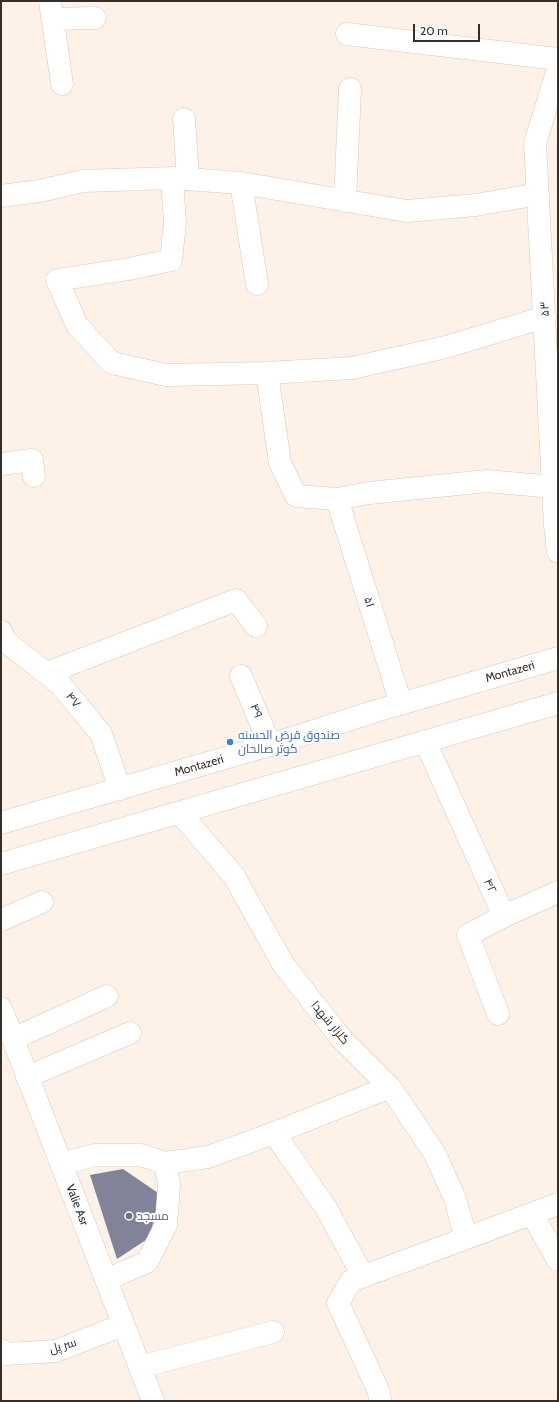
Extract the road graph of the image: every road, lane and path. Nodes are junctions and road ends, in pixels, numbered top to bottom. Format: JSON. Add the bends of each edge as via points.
{"nodes":[{"id":1,"x":51,"y":10,"type":"edge"},
{"id":2,"x":95,"y":18,"type":"dead end"},
{"id":3,"x":347,"y":34,"type":"dead end"},
{"id":4,"x":558,"y":58,"type":"edge"},
{"id":5,"x":558,"y":69,"type":"edge"},
{"id":6,"x":62,"y":84,"type":"dead end"},
{"id":7,"x":350,"y":89,"type":"dead end"},
{"id":8,"x":552,"y":104,"type":"edge"},
{"id":9,"x":184,"y":119,"type":"dead end"},
{"id":10,"x":180,"y":179,"type":"junction"},
{"id":11,"x":241,"y":183,"type":"junction"},
{"id":12,"x":538,"y":194,"type":"junction"},
{"id":13,"x":1,"y":196,"type":"edge"},
{"id":14,"x":345,"y":201,"type":"junction"},
{"id":15,"x":258,"y":284,"type":"dead end"},
{"id":16,"x":551,"y":285,"type":"edge"},
{"id":17,"x":545,"y":317,"type":"junction"},
{"id":18,"x":267,"y":373,"type":"junction"},
{"id":19,"x":554,"y":444,"type":"edge"},
{"id":20,"x":1,"y":464,"type":"edge"},
{"id":21,"x":34,"y":476,"type":"dead end"},
{"id":22,"x":553,"y":487,"type":"junction"},
{"id":23,"x":337,"y":499,"type":"junction"},
{"id":24,"x":558,"y":552,"type":"edge"},
{"id":25,"x":256,"y":626,"type":"dead end"},
{"id":26,"x":1,"y":631,"type":"edge"},
{"id":27,"x":558,"y":658,"type":"edge"},
{"id":28,"x":47,"y":673,"type":"junction"},
{"id":29,"x":241,"y":676,"type":"dead end"},
{"id":30,"x":558,"y":703,"type":"edge"},
{"id":31,"x":401,"y":704,"type":"junction"},
{"id":32,"x":425,"y":742,"type":"junction"},
{"id":33,"x":270,"y":746,"type":"junction"},
{"id":34,"x":120,"y":789,"type":"junction"},
{"id":35,"x":1,"y":808,"type":"edge"},
{"id":36,"x":39,"y":812,"type":"junction"},
{"id":37,"x":180,"y":813,"type":"junction"},
{"id":38,"x":1,"y":823,"type":"edge"},
{"id":39,"x":1,"y":864,"type":"edge"},
{"id":40,"x":558,"y":892,"type":"edge"},
{"id":41,"x":42,"y":902,"type":"dead end"},
{"id":42,"x":504,"y":916,"type":"junction"},
{"id":43,"x":1,"y":920,"type":"edge"},
{"id":44,"x":107,"y":996,"type":"dead end"},
{"id":45,"x":1,"y":1008,"type":"edge"},
{"id":46,"x":498,"y":1014,"type":"dead end"},
{"id":47,"x":130,"y":1033,"type":"dead end"},
{"id":48,"x":13,"y":1039,"type":"junction"},
{"id":49,"x":27,"y":1077,"type":"junction"},
{"id":50,"x":390,"y":1087,"type":"junction"},
{"id":51,"x":274,"y":1133,"type":"junction"},
{"id":52,"x":165,"y":1163,"type":"junction"},
{"id":53,"x":61,"y":1164,"type":"junction"},
{"id":54,"x":558,"y":1204,"type":"edge"},
{"id":55,"x":532,"y":1214,"type":"junction"},
{"id":56,"x":466,"y":1238,"type":"junction"},
{"id":57,"x":558,"y":1260,"type":"edge"},
{"id":58,"x":363,"y":1276,"type":"junction"},
{"id":59,"x":106,"y":1280,"type":"junction"},
{"id":60,"x":124,"y":1325,"type":"junction"},
{"id":61,"x":273,"y":1332,"type":"dead end"},
{"id":62,"x":1,"y":1350,"type":"edge"},
{"id":63,"x":140,"y":1367,"type":"junction"},
{"id":64,"x":153,"y":1401,"type":"edge"},
{"id":65,"x":380,"y":1401,"type":"edge"}],
"edges":[{"from":1,"to":2,"type":"street"},
{"from":1,"to":6,"type":"street"},
{"from":3,"to":4,"type":"street"},
{"from":5,"to":8,"type":"street","name":"۵۳"},
{"from":7,"to":14,"type":"street"},
{"from":8,"to":12,"type":"street","name":"۵۳","via":[[535,143]]},
{"from":9,"to":10,"type":"street"},
{"from":10,"to":11,"type":"street"},
{"from":10,"to":13,"type":"street","via":[[83,181],[40,191]]},
{"from":10,"to":18,"type":"street","via":[[171,260],[57,280],[77,325],[112,363],[166,375]]},
{"from":11,"to":14,"type":"street"},
{"from":11,"to":15,"type":"street"},
{"from":12,"to":14,"type":"street","via":[[476,205],[407,211]]},
{"from":12,"to":16,"type":"street","name":"۵۳"},
{"from":16,"to":17,"type":"street","name":"۵۳"},
{"from":17,"to":18,"type":"street","via":[[446,347],[352,368]]},
{"from":17,"to":19,"type":"street","name":"۵۳"},
{"from":18,"to":23,"type":"street","via":[[280,463],[296,496]]},
{"from":19,"to":22,"type":"street","name":"۵۳"},
{"from":20,"to":21,"type":"street","via":[[32,460]]},
{"from":22,"to":23,"type":"street","via":[[487,481],[369,493]]},
{"from":22,"to":24,"type":"street","name":"۵۳"},
{"from":23,"to":31,"type":"street","name":"۵۱"},
{"from":25,"to":28,"type":"street","via":[[236,600]]},
{"from":26,"to":28,"type":"street","name":"۴۷","via":[[5,641]]},
{"from":27,"to":31,"type":"street","name":"Montazeri"},
{"from":28,"to":34,"type":"street","name":"۴۷","via":[[60,684],[101,734]]},
{"from":29,"to":33,"type":"street","name":"۴۹"},
{"from":30,"to":32,"type":"street"},
{"from":31,"to":33,"type":"street","name":"Montazeri"},
{"from":32,"to":37,"type":"street"},
{"from":32,"to":42,"type":"street","name":"۴۲"},
{"from":33,"to":34,"type":"street","name":"Montazeri"},
{"from":34,"to":36,"type":"street","name":"Montazeri"},
{"from":35,"to":36,"type":"street"},
{"from":36,"to":38,"type":"street","name":"Montazeri"},
{"from":37,"to":39,"type":"street"},
{"from":37,"to":50,"type":"street","name":"گلزار شهدا","via":[[234,876],[283,964],[340,1037]]},
{"from":40,"to":42,"type":"street"},
{"from":41,"to":43,"type":"street"},
{"from":42,"to":46,"type":"street","via":[[468,935]]},
{"from":44,"to":48,"type":"street"},
{"from":45,"to":48,"type":"street","name":"Valie Asr"},
{"from":47,"to":49,"type":"street"},
{"from":48,"to":49,"type":"street","name":"Valie Asr"},
{"from":49,"to":53,"type":"street","name":"Valie Asr"},
{"from":50,"to":51,"type":"street"},
{"from":50,"to":56,"type":"street","name":"گلزار شهدا","via":[[435,1154],[455,1198]]},
{"from":51,"to":52,"type":"street","via":[[208,1157]]},
{"from":51,"to":58,"type":"street","via":[[326,1208]]},
{"from":52,"to":53,"type":"street","via":[[141,1155],[95,1155]]},
{"from":52,"to":59,"type":"street","via":[[169,1184],[166,1225],[147,1262]]},
{"from":53,"to":59,"type":"street","name":"Valie Asr"},
{"from":54,"to":55,"type":"street"},
{"from":55,"to":56,"type":"street"},
{"from":55,"to":57,"type":"street"},
{"from":56,"to":58,"type":"street"},
{"from":58,"to":65,"type":"street","via":[[351,1281],[338,1303],[379,1392]]},
{"from":59,"to":60,"type":"street","name":"Valie Asr"},
{"from":60,"to":62,"type":"street","name":"سر پل","via":[[56,1351],[7,1354]]},
{"from":60,"to":63,"type":"street","name":"Valie Asr"},
{"from":61,"to":63,"type":"street"},
{"from":63,"to":64,"type":"street","name":"Valie Asr"}]}
